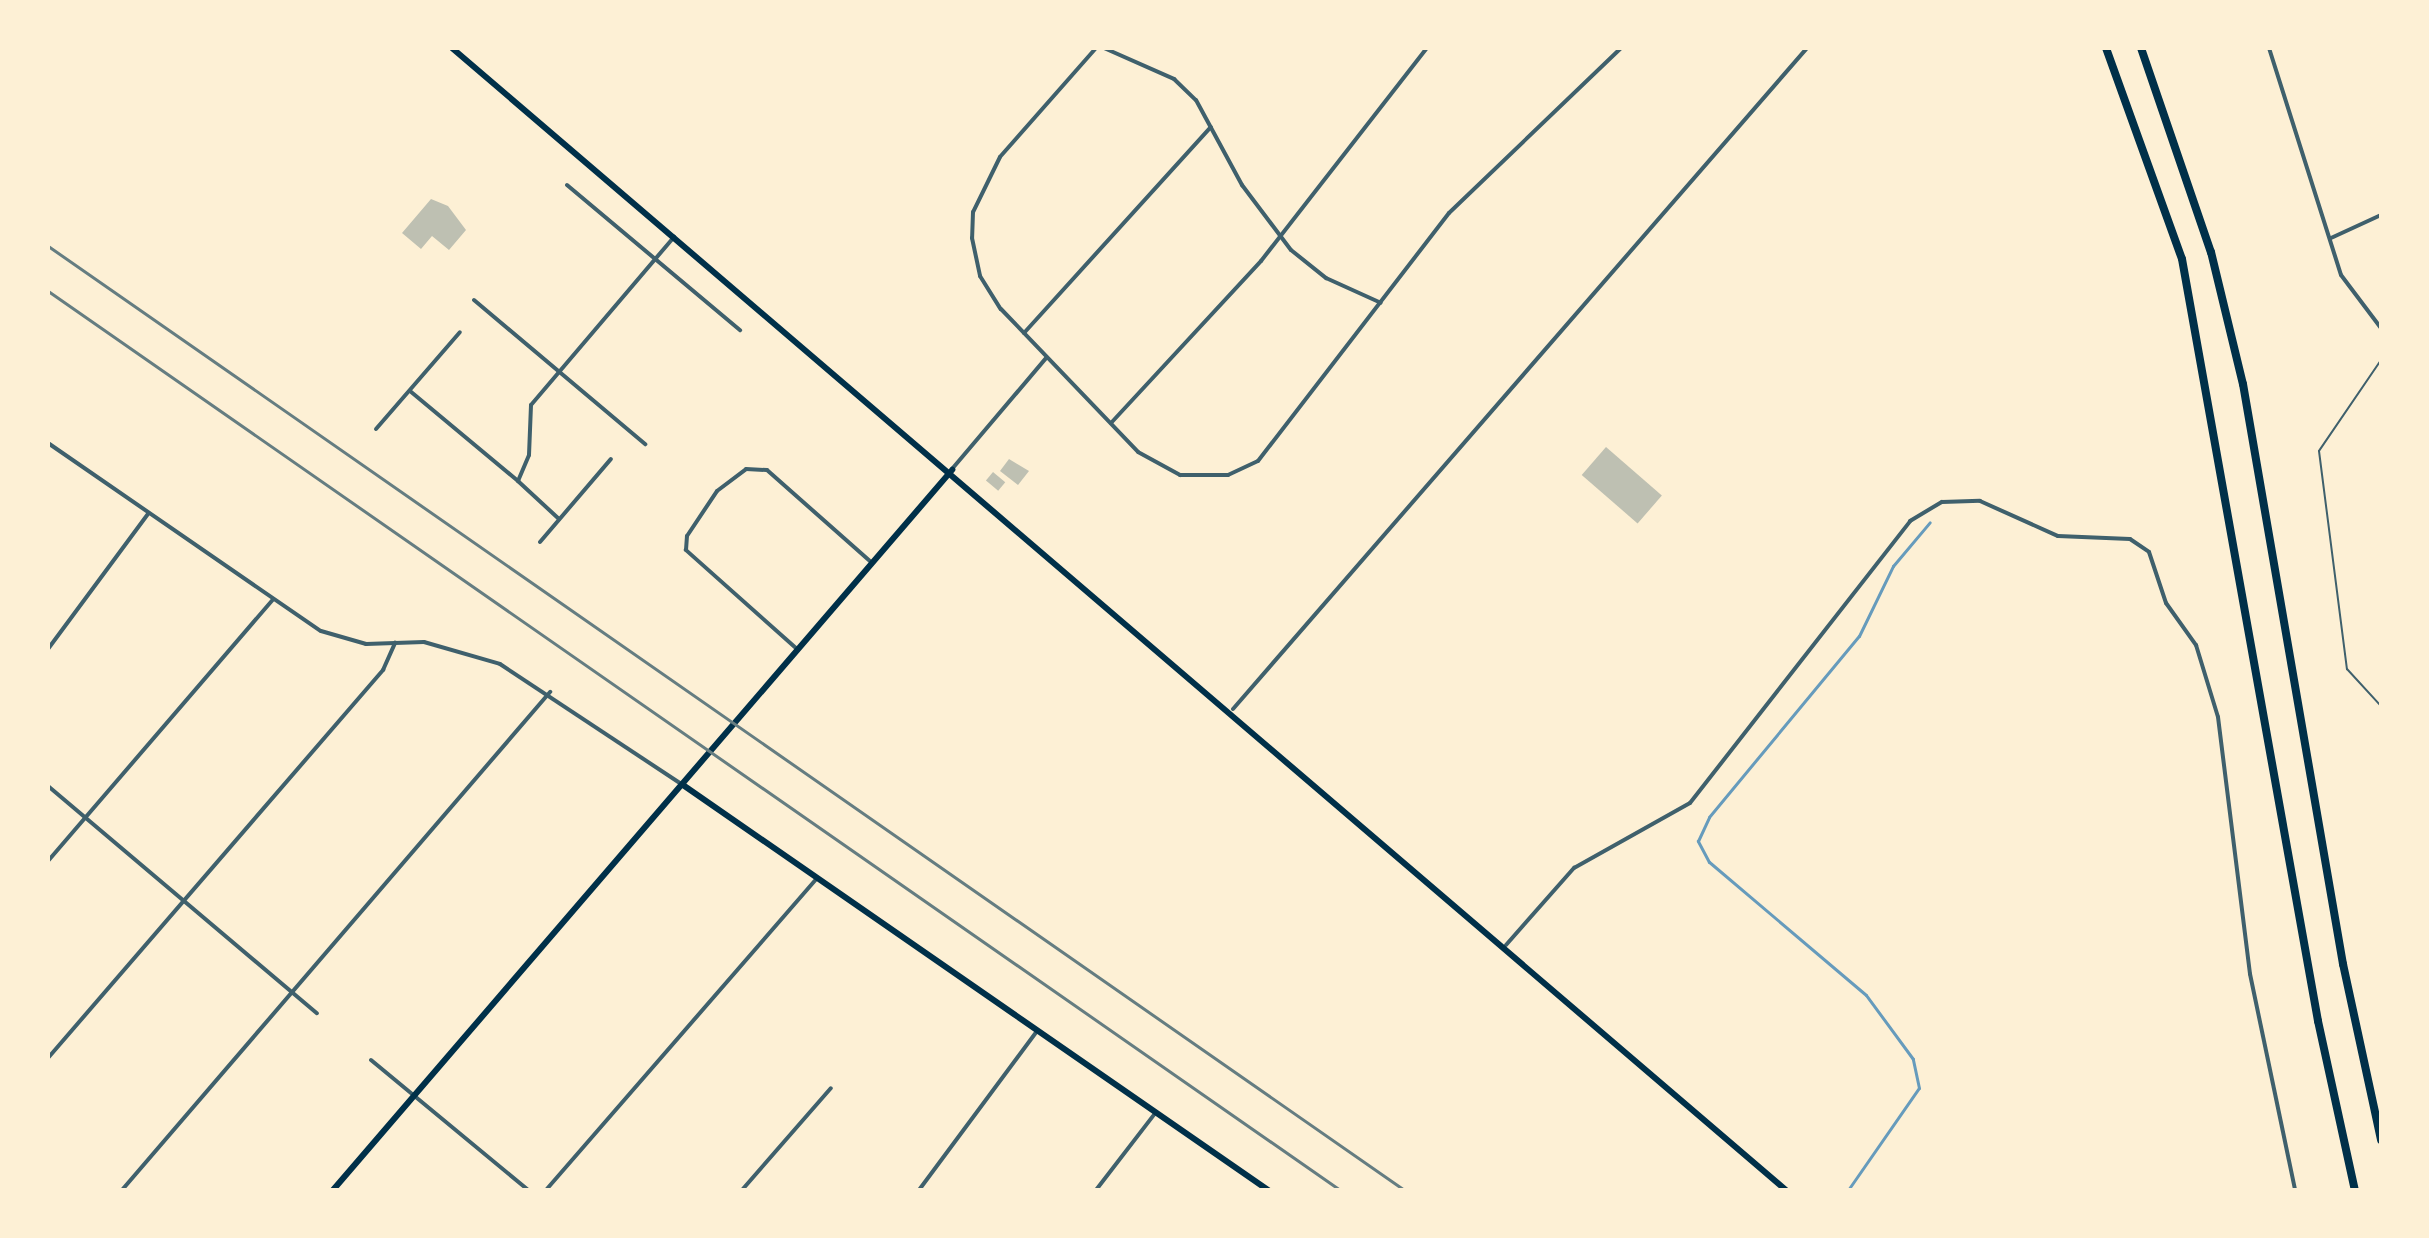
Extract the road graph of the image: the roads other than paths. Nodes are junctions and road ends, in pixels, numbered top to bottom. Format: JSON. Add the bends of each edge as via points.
{"nodes":[{"id":1,"x":452,"y":48,"type":"edge"},
{"id":2,"x":1096,"y":48,"type":"edge"},
{"id":3,"x":1104,"y":48,"type":"edge"},
{"id":4,"x":1427,"y":48,"type":"edge"},
{"id":5,"x":1621,"y":48,"type":"edge"},
{"id":6,"x":1807,"y":48,"type":"edge"},
{"id":7,"x":2106,"y":48,"type":"edge"},
{"id":8,"x":2141,"y":48,"type":"edge"},
{"id":9,"x":2269,"y":48,"type":"edge"},
{"id":10,"x":1211,"y":127,"type":"junction"},
{"id":11,"x":567,"y":185,"type":"dead end"},
{"id":12,"x":2381,"y":215,"type":"edge"},
{"id":13,"x":674,"y":237,"type":"junction"},
{"id":14,"x":1280,"y":238,"type":"junction"},
{"id":15,"x":2331,"y":238,"type":"junction"},
{"id":16,"x":656,"y":259,"type":"junction"},
{"id":17,"x":474,"y":300,"type":"dead end"},
{"id":18,"x":1381,"y":303,"type":"junction"},
{"id":19,"x":2381,"y":328,"type":"edge"},
{"id":20,"x":740,"y":330,"type":"dead end"},
{"id":21,"x":460,"y":332,"type":"dead end"},
{"id":22,"x":1024,"y":333,"type":"junction"},
{"id":23,"x":1046,"y":358,"type":"junction"},
{"id":24,"x":2381,"y":360,"type":"edge"},
{"id":25,"x":559,"y":372,"type":"junction"},
{"id":26,"x":410,"y":391,"type":"junction"},
{"id":27,"x":1111,"y":423,"type":"junction"},
{"id":28,"x":376,"y":429,"type":"dead end"},
{"id":29,"x":48,"y":443,"type":"edge"},
{"id":30,"x":645,"y":444,"type":"dead end"},
{"id":31,"x":611,"y":459,"type":"dead end"},
{"id":32,"x":952,"y":470,"type":"junction"},
{"id":33,"x":518,"y":481,"type":"junction"},
{"id":34,"x":148,"y":514,"type":"junction"},
{"id":35,"x":559,"y":519,"type":"junction"},
{"id":36,"x":540,"y":542,"type":"dead end"},
{"id":37,"x":874,"y":564,"type":"junction"},
{"id":38,"x":273,"y":599,"type":"junction"},
{"id":39,"x":395,"y":643,"type":"junction"},
{"id":40,"x":48,"y":649,"type":"edge"},
{"id":41,"x":799,"y":651,"type":"junction"},
{"id":42,"x":550,"y":692,"type":"junction"},
{"id":43,"x":2381,"y":706,"type":"edge"},
{"id":44,"x":1233,"y":709,"type":"junction"},
{"id":45,"x":683,"y":785,"type":"junction"},
{"id":46,"x":48,"y":786,"type":"edge"},
{"id":47,"x":85,"y":817,"type":"junction"},
{"id":48,"x":48,"y":861,"type":"edge"},
{"id":49,"x":817,"y":878,"type":"junction"},
{"id":50,"x":184,"y":900,"type":"junction"},
{"id":51,"x":1506,"y":945,"type":"junction"},
{"id":52,"x":293,"y":992,"type":"junction"},
{"id":53,"x":317,"y":1013,"type":"dead end"},
{"id":54,"x":1038,"y":1031,"type":"junction"},
{"id":55,"x":48,"y":1058,"type":"edge"},
{"id":56,"x":371,"y":1060,"type":"dead end"},
{"id":57,"x":831,"y":1088,"type":"dead end"},
{"id":58,"x":415,"y":1095,"type":"junction"},
{"id":59,"x":1156,"y":1112,"type":"junction"},
{"id":60,"x":2381,"y":1140,"type":"edge"},
{"id":61,"x":1099,"y":1189,"type":"edge"},
{"id":62,"x":122,"y":1190,"type":"edge"},
{"id":63,"x":333,"y":1190,"type":"edge"},
{"id":64,"x":528,"y":1190,"type":"edge"},
{"id":65,"x":546,"y":1190,"type":"edge"},
{"id":66,"x":742,"y":1190,"type":"edge"},
{"id":67,"x":919,"y":1190,"type":"edge"},
{"id":68,"x":1268,"y":1190,"type":"edge"},
{"id":69,"x":1786,"y":1190,"type":"edge"},
{"id":70,"x":2295,"y":1190,"type":"edge"},
{"id":71,"x":2355,"y":1190,"type":"edge"}],
"edges":[{"from":1,"to":13,"type":"main road"},
{"from":2,"to":22,"type":"street","via":[[1000,157],[973,212],[980,276]]},
{"from":3,"to":10,"type":"street","via":[[1174,79]]},
{"from":4,"to":14,"type":"street"},
{"from":5,"to":18,"type":"street","via":[[1489,170]]},
{"from":6,"to":44,"type":"street"},
{"from":7,"to":71,"type":"highway","via":[[2182,259],[2318,1021]]},
{"from":8,"to":60,"type":"highway","via":[[2211,252],[2243,384],[2343,964]]},
{"from":9,"to":15,"type":"street"},
{"from":10,"to":14,"type":"street"},
{"from":10,"to":22,"type":"street"},
{"from":11,"to":16,"type":"street"},
{"from":12,"to":15,"type":"street"},
{"from":13,"to":16,"type":"street"},
{"from":13,"to":32,"type":"main road"},
{"from":14,"to":18,"type":"street","via":[[1326,278]]},
{"from":14,"to":27,"type":"street"},
{"from":15,"to":19,"type":"street","via":[[2345,286]]},
{"from":16,"to":20,"type":"street"},
{"from":16,"to":25,"type":"street"},
{"from":17,"to":25,"type":"street"},
{"from":18,"to":27,"type":"street","via":[[1282,437],[1258,461],[1228,475],[1180,475],[1145,457]]},
{"from":21,"to":26,"type":"street"},
{"from":22,"to":23,"type":"street"},
{"from":23,"to":27,"type":"street"},
{"from":23,"to":32,"type":"street"},
{"from":24,"to":43,"type":"lane","via":[[2319,451],[2347,669]]},
{"from":25,"to":30,"type":"street"},
{"from":25,"to":33,"type":"street","via":[[531,405],[529,455]]},
{"from":26,"to":28,"type":"street"},
{"from":26,"to":33,"type":"street"},
{"from":29,"to":34,"type":"street"},
{"from":31,"to":35,"type":"street"},
{"from":32,"to":37,"type":"main road"},
{"from":32,"to":44,"type":"main road"},
{"from":33,"to":35,"type":"street"},
{"from":34,"to":38,"type":"street"},
{"from":34,"to":40,"type":"street"},
{"from":35,"to":36,"type":"street"},
{"from":37,"to":41,"type":"main road"},
{"from":37,"to":41,"type":"street","via":[[767,470],[735,474],[708,503],[686,550]]},
{"from":38,"to":39,"type":"street","via":[[334,637]]},
{"from":38,"to":47,"type":"street"},
{"from":39,"to":42,"type":"street","via":[[472,654]]},
{"from":39,"to":50,"type":"street","via":[[383,670]]},
{"from":41,"to":45,"type":"main road"},
{"from":42,"to":45,"type":"street"},
{"from":42,"to":52,"type":"street"},
{"from":44,"to":51,"type":"main road"},
{"from":45,"to":49,"type":"main road"},
{"from":45,"to":58,"type":"main road"},
{"from":46,"to":47,"type":"street"},
{"from":47,"to":48,"type":"street"},
{"from":47,"to":50,"type":"street"},
{"from":49,"to":54,"type":"main road"},
{"from":49,"to":65,"type":"street"},
{"from":50,"to":52,"type":"street"},
{"from":50,"to":55,"type":"street"},
{"from":51,"to":69,"type":"main road"},
{"from":51,"to":70,"type":"street","via":[[1574,868],[1690,803],[1910,521],[1942,502],[1980,501],[2058,536],[2130,539],[2149,552],[2166,603],[2196,645],[2218,717],[2250,974]]},
{"from":52,"to":53,"type":"street"},
{"from":52,"to":62,"type":"street"},
{"from":54,"to":59,"type":"main road"},
{"from":54,"to":67,"type":"street"},
{"from":56,"to":58,"type":"street"},
{"from":57,"to":66,"type":"street"},
{"from":58,"to":63,"type":"main road"},
{"from":58,"to":64,"type":"street"},
{"from":59,"to":61,"type":"street"},
{"from":59,"to":68,"type":"main road"}]}
